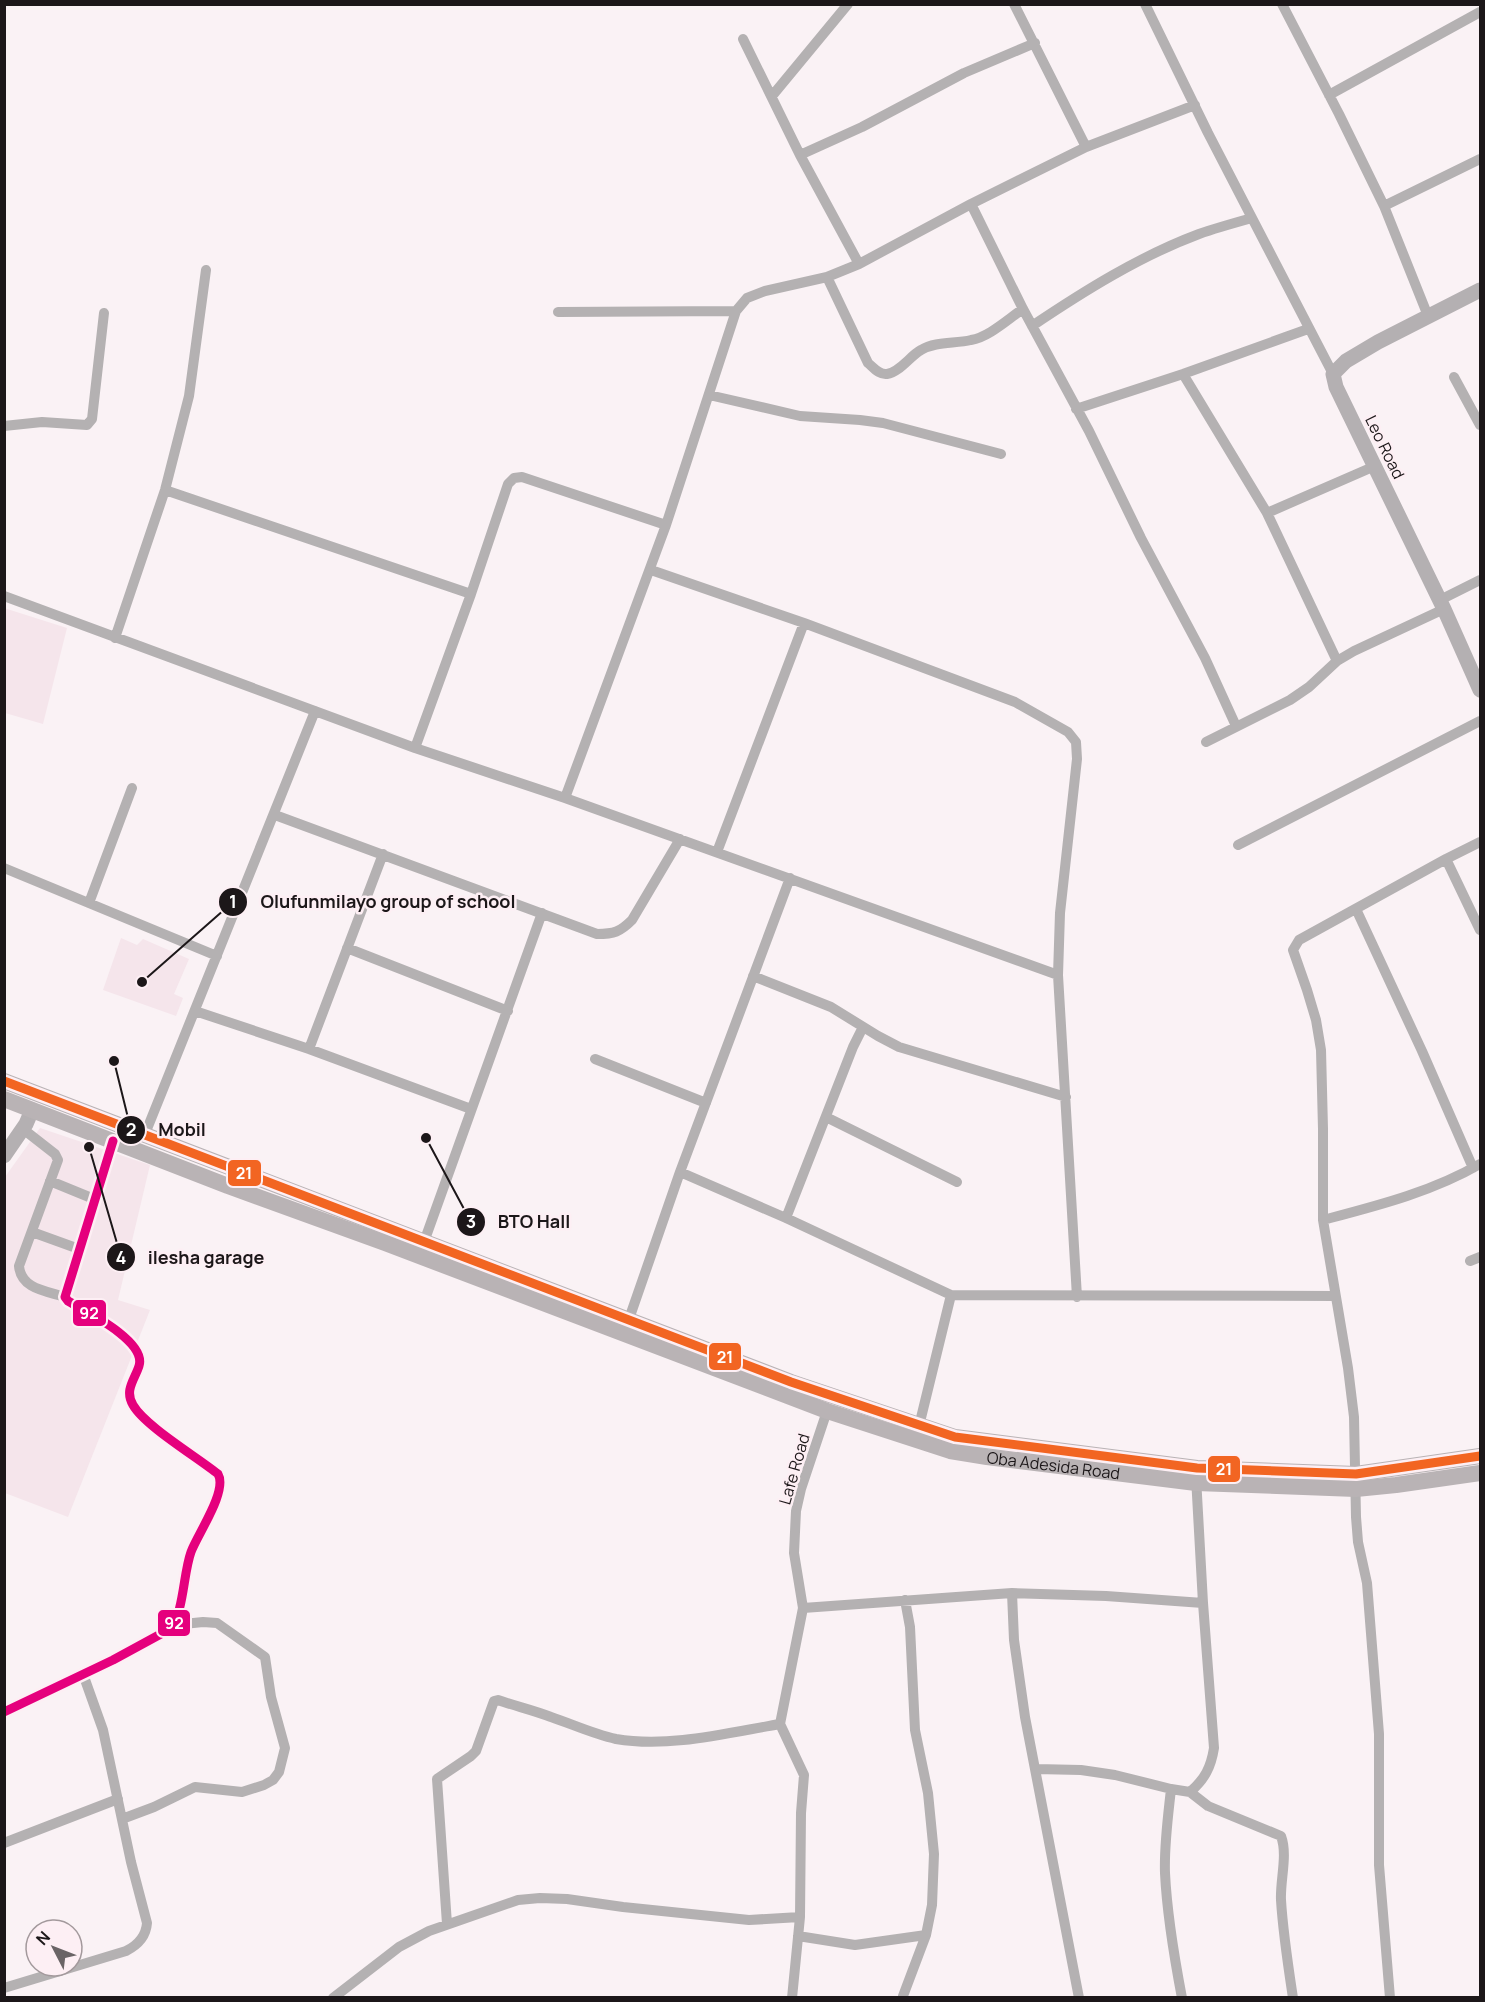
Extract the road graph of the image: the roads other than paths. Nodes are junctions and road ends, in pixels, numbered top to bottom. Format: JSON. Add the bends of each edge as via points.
{"nodes":[{"id":1,"x":848,"y":4,"type":"edge"},
{"id":2,"x":1014,"y":4,"type":"edge"},
{"id":3,"x":1144,"y":4,"type":"edge"},
{"id":4,"x":1282,"y":4,"type":"edge"},
{"id":5,"x":1480,"y":12,"type":"edge"},
{"id":6,"x":743,"y":39,"type":"dead end"},
{"id":7,"x":1035,"y":43,"type":"junction"},
{"id":8,"x":1329,"y":95,"type":"junction"},
{"id":9,"x":772,"y":96,"type":"junction"},
{"id":10,"x":1195,"y":105,"type":"junction"},
{"id":11,"x":1086,"y":147,"type":"junction"},
{"id":12,"x":800,"y":155,"type":"junction"},
{"id":13,"x":1480,"y":159,"type":"edge"},
{"id":14,"x":971,"y":204,"type":"junction"},
{"id":15,"x":1384,"y":206,"type":"junction"},
{"id":16,"x":1252,"y":218,"type":"junction"},
{"id":17,"x":859,"y":264,"type":"junction"},
{"id":18,"x":206,"y":270,"type":"dead end"},
{"id":19,"x":827,"y":277,"type":"junction"},
{"id":20,"x":1480,"y":290,"type":"edge"},
{"id":21,"x":1023,"y":309,"type":"junction"},
{"id":22,"x":736,"y":311,"type":"junction"},
{"id":23,"x":104,"y":312,"type":"dead end"},
{"id":24,"x":558,"y":312,"type":"dead end"},
{"id":25,"x":1428,"y":316,"type":"junction"},
{"id":26,"x":1032,"y":326,"type":"junction"},
{"id":27,"x":1308,"y":329,"type":"junction"},
{"id":28,"x":1183,"y":374,"type":"junction"},
{"id":29,"x":1333,"y":374,"type":"junction"},
{"id":30,"x":1454,"y":377,"type":"dead end"},
{"id":31,"x":709,"y":395,"type":"junction"},
{"id":32,"x":1076,"y":409,"type":"junction"},
{"id":33,"x":1480,"y":425,"type":"edge"},
{"id":34,"x":4,"y":426,"type":"edge"},
{"id":35,"x":1001,"y":454,"type":"dead end"},
{"id":36,"x":1375,"y":466,"type":"junction"},
{"id":37,"x":165,"y":490,"type":"junction"},
{"id":38,"x":1267,"y":513,"type":"junction"},
{"id":39,"x":666,"y":525,"type":"junction"},
{"id":40,"x":651,"y":570,"type":"junction"},
{"id":41,"x":1480,"y":580,"type":"edge"},
{"id":42,"x":471,"y":594,"type":"junction"},
{"id":43,"x":4,"y":596,"type":"edge"},
{"id":44,"x":1442,"y":604,"type":"junction"},
{"id":45,"x":804,"y":623,"type":"junction"},
{"id":46,"x":115,"y":638,"type":"junction"},
{"id":47,"x":1337,"y":662,"type":"junction"},
{"id":48,"x":1480,"y":690,"type":"edge"},
{"id":49,"x":315,"y":711,"type":"junction"},
{"id":50,"x":1480,"y":721,"type":"edge"},
{"id":51,"x":1236,"y":726,"type":"junction"},
{"id":52,"x":1206,"y":742,"type":"dead end"},
{"id":53,"x":415,"y":748,"type":"junction"},
{"id":54,"x":132,"y":788,"type":"dead end"},
{"id":55,"x":565,"y":798,"type":"junction"},
{"id":56,"x":274,"y":815,"type":"junction"},
{"id":57,"x":680,"y":839,"type":"junction"},
{"id":58,"x":1480,"y":842,"type":"edge"},
{"id":59,"x":1238,"y":845,"type":"dead end"},
{"id":60,"x":717,"y":852,"type":"junction"},
{"id":61,"x":382,"y":854,"type":"junction"},
{"id":62,"x":1446,"y":859,"type":"junction"},
{"id":63,"x":4,"y":868,"type":"edge"},
{"id":64,"x":790,"y":878,"type":"junction"},
{"id":65,"x":88,"y":903,"type":"junction"},
{"id":66,"x":1356,"y":909,"type":"junction"},
{"id":67,"x":542,"y":913,"type":"junction"},
{"id":68,"x":1480,"y":930,"type":"edge"},
{"id":69,"x":347,"y":948,"type":"junction"},
{"id":70,"x":217,"y":956,"type":"junction"},
{"id":71,"x":1058,"y":975,"type":"junction"},
{"id":72,"x":753,"y":976,"type":"junction"},
{"id":73,"x":195,"y":1011,"type":"junction"},
{"id":74,"x":508,"y":1011,"type":"junction"},
{"id":75,"x":863,"y":1027,"type":"junction"},
{"id":76,"x":309,"y":1049,"type":"junction"},
{"id":77,"x":595,"y":1059,"type":"dead end"},
{"id":78,"x":4,"y":1081,"type":"edge"},
{"id":79,"x":1066,"y":1096,"type":"junction"},
{"id":80,"x":4,"y":1099,"type":"edge"},
{"id":81,"x":706,"y":1103,"type":"junction"},
{"id":82,"x":471,"y":1109,"type":"junction"},
{"id":83,"x":32,"y":1110,"type":"junction"},
{"id":84,"x":826,"y":1117,"type":"junction"},
{"id":85,"x":23,"y":1129,"type":"junction"},
{"id":86,"x":145,"y":1134,"type":"junction"},
{"id":87,"x":113,"y":1141,"type":"junction"},
{"id":88,"x":4,"y":1156,"type":"edge"},
{"id":89,"x":1477,"y":1166,"type":"edge"},
{"id":90,"x":680,"y":1172,"type":"junction"},
{"id":91,"x":51,"y":1181,"type":"junction"},
{"id":92,"x":957,"y":1182,"type":"dead end"},
{"id":93,"x":94,"y":1199,"type":"junction"},
{"id":94,"x":786,"y":1218,"type":"junction"},
{"id":95,"x":1323,"y":1220,"type":"junction"},
{"id":96,"x":32,"y":1232,"type":"junction"},
{"id":97,"x":388,"y":1236,"type":"junction"},
{"id":98,"x":424,"y":1242,"type":"junction"},
{"id":99,"x":79,"y":1250,"type":"junction"},
{"id":100,"x":951,"y":1295,"type":"junction"},
{"id":101,"x":1335,"y":1296,"type":"junction"},
{"id":102,"x":65,"y":1297,"type":"junction"},
{"id":103,"x":1077,"y":1297,"type":"junction"},
{"id":104,"x":629,"y":1319,"type":"junction"},
{"id":105,"x":652,"y":1336,"type":"junction"},
{"id":106,"x":827,"y":1411,"type":"junction"},
{"id":107,"x":919,"y":1426,"type":"junction"},
{"id":108,"x":1480,"y":1456,"type":"edge"},
{"id":109,"x":1480,"y":1473,"type":"edge"},
{"id":110,"x":1197,"y":1476,"type":"junction"},
{"id":111,"x":1356,"y":1481,"type":"junction"},
{"id":112,"x":1012,"y":1593,"type":"junction"},
{"id":113,"x":905,"y":1600,"type":"junction"},
{"id":114,"x":1203,"y":1603,"type":"junction"},
{"id":115,"x":803,"y":1608,"type":"junction"},
{"id":116,"x":174,"y":1625,"type":"junction"},
{"id":117,"x":83,"y":1674,"type":"junction"},
{"id":118,"x":4,"y":1712,"type":"edge"},
{"id":119,"x":780,"y":1724,"type":"junction"},
{"id":120,"x":1036,"y":1769,"type":"junction"},
{"id":121,"x":1172,"y":1790,"type":"junction"},
{"id":122,"x":1190,"y":1792,"type":"junction"},
{"id":123,"x":118,"y":1799,"type":"junction"},
{"id":124,"x":122,"y":1819,"type":"junction"},
{"id":125,"x":4,"y":1843,"type":"edge"},
{"id":126,"x":800,"y":1917,"type":"junction"},
{"id":127,"x":447,"y":1924,"type":"junction"},
{"id":128,"x":926,"y":1935,"type":"junction"},
{"id":129,"x":798,"y":1936,"type":"junction"},
{"id":130,"x":8,"y":1991,"type":"edge"},
{"id":131,"x":903,"y":1996,"type":"edge"},
{"id":132,"x":333,"y":1998,"type":"edge"},
{"id":133,"x":792,"y":1998,"type":"edge"},
{"id":134,"x":1079,"y":1998,"type":"edge"},
{"id":135,"x":1182,"y":1998,"type":"edge"},
{"id":136,"x":1293,"y":1998,"type":"edge"},
{"id":137,"x":1390,"y":1998,"type":"edge"}],
"edges":[{"from":1,"to":9,"type":"street"},
{"from":2,"to":7,"type":"street"},
{"from":3,"to":10,"type":"street"},
{"from":4,"to":8,"type":"street"},
{"from":5,"to":8,"type":"street"},
{"from":6,"to":9,"type":"street"},
{"from":7,"to":11,"type":"street"},
{"from":7,"to":12,"type":"street","via":[[964,73],[898,110]]},
{"from":8,"to":15,"type":"street"},
{"from":9,"to":12,"type":"street"},
{"from":10,"to":11,"type":"street"},
{"from":10,"to":16,"type":"street"},
{"from":11,"to":14,"type":"street"},
{"from":12,"to":17,"type":"street"},
{"from":13,"to":15,"type":"street"},
{"from":14,"to":17,"type":"street"},
{"from":14,"to":21,"type":"street"},
{"from":15,"to":25,"type":"street"},
{"from":16,"to":26,"type":"street","via":[[1168,247]]},
{"from":16,"to":27,"type":"street"},
{"from":17,"to":19,"type":"street"},
{"from":18,"to":37,"type":"street","via":[[189,396]]},
{"from":19,"to":21,"type":"street","via":[[868,363],[884,374],[932,345],[980,337]]},
{"from":19,"to":22,"type":"street","via":[[765,291],[747,298]]},
{"from":20,"to":25,"type":"street"},
{"from":21,"to":26,"type":"street"},
{"from":22,"to":24,"type":"street"},
{"from":22,"to":31,"type":"street"},
{"from":23,"to":34,"type":"street","via":[[90,423]]},
{"from":25,"to":29,"type":"street","via":[[1346,361]]},
{"from":26,"to":32,"type":"street"},
{"from":27,"to":28,"type":"street"},
{"from":27,"to":29,"type":"street"},
{"from":28,"to":32,"type":"street"},
{"from":28,"to":38,"type":"street"},
{"from":29,"to":36,"type":"street","name":"Leo Road"},
{"from":30,"to":33,"type":"street"},
{"from":31,"to":35,"type":"street","via":[[800,416],[883,423]]},
{"from":31,"to":39,"type":"street"},
{"from":32,"to":51,"type":"street"},
{"from":36,"to":38,"type":"street"},
{"from":36,"to":44,"type":"street","name":"Leo Road"},
{"from":37,"to":42,"type":"street"},
{"from":37,"to":46,"type":"street"},
{"from":38,"to":47,"type":"street"},
{"from":39,"to":40,"type":"street"},
{"from":39,"to":42,"type":"street","via":[[522,477],[514,478],[508,484]]},
{"from":40,"to":45,"type":"street"},
{"from":40,"to":55,"type":"street"},
{"from":41,"to":44,"type":"street"},
{"from":42,"to":53,"type":"street"},
{"from":43,"to":46,"type":"street"},
{"from":44,"to":47,"type":"street"},
{"from":44,"to":48,"type":"street","name":"Leo Road"},
{"from":45,"to":60,"type":"street"},
{"from":45,"to":71,"type":"street","via":[[1015,702],[1059,726],[1076,742]]},
{"from":46,"to":49,"type":"street"},
{"from":47,"to":51,"type":"street","via":[[1290,700]]},
{"from":49,"to":53,"type":"street"},
{"from":49,"to":56,"type":"street"},
{"from":50,"to":59,"type":"street"},
{"from":51,"to":52,"type":"street"},
{"from":53,"to":55,"type":"street"},
{"from":54,"to":65,"type":"street"},
{"from":55,"to":57,"type":"street"},
{"from":56,"to":61,"type":"street"},
{"from":56,"to":70,"type":"street"},
{"from":57,"to":60,"type":"street"},
{"from":57,"to":67,"type":"street","via":[[632,920],[621,931],[597,934]]},
{"from":58,"to":62,"type":"street"},
{"from":60,"to":64,"type":"street"},
{"from":61,"to":67,"type":"street"},
{"from":61,"to":69,"type":"street"},
{"from":62,"to":66,"type":"street"},
{"from":62,"to":68,"type":"street"},
{"from":63,"to":65,"type":"street"},
{"from":64,"to":71,"type":"street"},
{"from":64,"to":72,"type":"street"},
{"from":65,"to":70,"type":"street"},
{"from":66,"to":89,"type":"street"},
{"from":66,"to":95,"type":"street","via":[[1299,940],[1293,950],[1316,1020],[1321,1050]]},
{"from":67,"to":74,"type":"street"},
{"from":69,"to":74,"type":"street"},
{"from":69,"to":76,"type":"street"},
{"from":70,"to":73,"type":"street"},
{"from":71,"to":79,"type":"street"},
{"from":72,"to":75,"type":"street","via":[[831,1007]]},
{"from":72,"to":81,"type":"street"},
{"from":73,"to":76,"type":"street"},
{"from":73,"to":86,"type":"street"},
{"from":74,"to":82,"type":"street"},
{"from":75,"to":79,"type":"street","via":[[922,1054]]},
{"from":75,"to":84,"type":"street"},
{"from":76,"to":82,"type":"street"},
{"from":77,"to":81,"type":"street"},
{"from":78,"to":86,"type":"main road"},
{"from":79,"to":103,"type":"street"},
{"from":80,"to":83,"type":"main road","name":"Oba Adesida Road"},
{"from":81,"to":90,"type":"street"},
{"from":82,"to":98,"type":"street"},
{"from":83,"to":85,"type":"street"},
{"from":83,"to":87,"type":"main road","name":"Oba Adesida Road"},
{"from":84,"to":92,"type":"street"},
{"from":84,"to":94,"type":"street"},
{"from":85,"to":88,"type":"street"},
{"from":85,"to":91,"type":"street","via":[[58,1157]]},
{"from":86,"to":97,"type":"main road"},
{"from":87,"to":93,"type":"street"},
{"from":87,"to":97,"type":"main road","name":"Oba Adesida Road","via":[[228,1186]]},
{"from":89,"to":95,"type":"street","via":[[1390,1202]]},
{"from":90,"to":94,"type":"street"},
{"from":90,"to":104,"type":"street"},
{"from":91,"to":93,"type":"street"},
{"from":91,"to":96,"type":"street"},
{"from":93,"to":99,"type":"street"},
{"from":94,"to":100,"type":"street"},
{"from":95,"to":101,"type":"street"},
{"from":96,"to":99,"type":"street"},
{"from":96,"to":102,"type":"street","via":[[19,1266],[22,1280]]},
{"from":97,"to":98,"type":"main road"},
{"from":97,"to":105,"type":"main road","name":"Oba Adesida Road"},
{"from":98,"to":104,"type":"main road"},
{"from":99,"to":102,"type":"street"},
{"from":100,"to":103,"type":"street"},
{"from":100,"to":107,"type":"street"},
{"from":101,"to":103,"type":"street"},
{"from":101,"to":111,"type":"street","via":[[1354,1417]]},
{"from":102,"to":116,"type":"street","via":[[101,1319],[137,1351],[139,1365],[129,1392],[134,1407],[221,1479],[216,1501],[191,1552]]},
{"from":104,"to":105,"type":"main road"},
{"from":105,"to":106,"type":"main road","name":"Oba Adesida Road"},
{"from":105,"to":107,"type":"main road"},
{"from":106,"to":110,"type":"main road","name":"Oba Adesida Road","via":[[950,1451]]},
{"from":106,"to":115,"type":"street","name":"Lafe Road","via":[[796,1511],[794,1553]]},
{"from":107,"to":110,"type":"main road","via":[[955,1437]]},
{"from":108,"to":111,"type":"main road"},
{"from":109,"to":111,"type":"main road","name":"Oba Adesida Road","via":[[1396,1485]]},
{"from":110,"to":111,"type":"main road","name":"Oba Adesida Road"},
{"from":110,"to":114,"type":"street"},
{"from":111,"to":137,"type":"street","via":[[1359,1542],[1375,1669],[1379,1865]]},
{"from":112,"to":113,"type":"street"},
{"from":112,"to":114,"type":"street"},
{"from":112,"to":120,"type":"street","via":[[1018,1673]]},
{"from":113,"to":115,"type":"street"},
{"from":113,"to":128,"type":"street","via":[[915,1730],[934,1854],[933,1905]]},
{"from":114,"to":122,"type":"street","via":[[1214,1748],[1211,1765]]},
{"from":115,"to":119,"type":"street"},
{"from":116,"to":117,"type":"street"},
{"from":116,"to":124,"type":"street","via":[[217,1623],[265,1657],[271,1697],[283,1735],[283,1760],[273,1780],[249,1791],[195,1787]]},
{"from":117,"to":118,"type":"street"},
{"from":117,"to":123,"type":"street","via":[[103,1730]]},
{"from":119,"to":126,"type":"street","via":[[804,1775]]},
{"from":119,"to":127,"type":"street","via":[[689,1738],[631,1741],[494,1701],[476,1751],[437,1779]]},
{"from":120,"to":121,"type":"street","via":[[1115,1775]]},
{"from":120,"to":134,"type":"street"},
{"from":121,"to":122,"type":"street"},
{"from":121,"to":135,"type":"street","via":[[1165,1874]]},
{"from":122,"to":136,"type":"street","via":[[1208,1806],[1281,1836],[1283,1921]]},
{"from":123,"to":124,"type":"street"},
{"from":123,"to":125,"type":"street"},
{"from":124,"to":130,"type":"street","via":[[147,1923],[143,1939],[126,1951]]},
{"from":126,"to":127,"type":"street","via":[[749,1920],[540,1898],[518,1900]]},
{"from":126,"to":129,"type":"street"},
{"from":127,"to":132,"type":"street","via":[[399,1947]]},
{"from":128,"to":129,"type":"street","via":[[855,1945]]},
{"from":128,"to":131,"type":"street"},
{"from":129,"to":133,"type":"street"}]}
